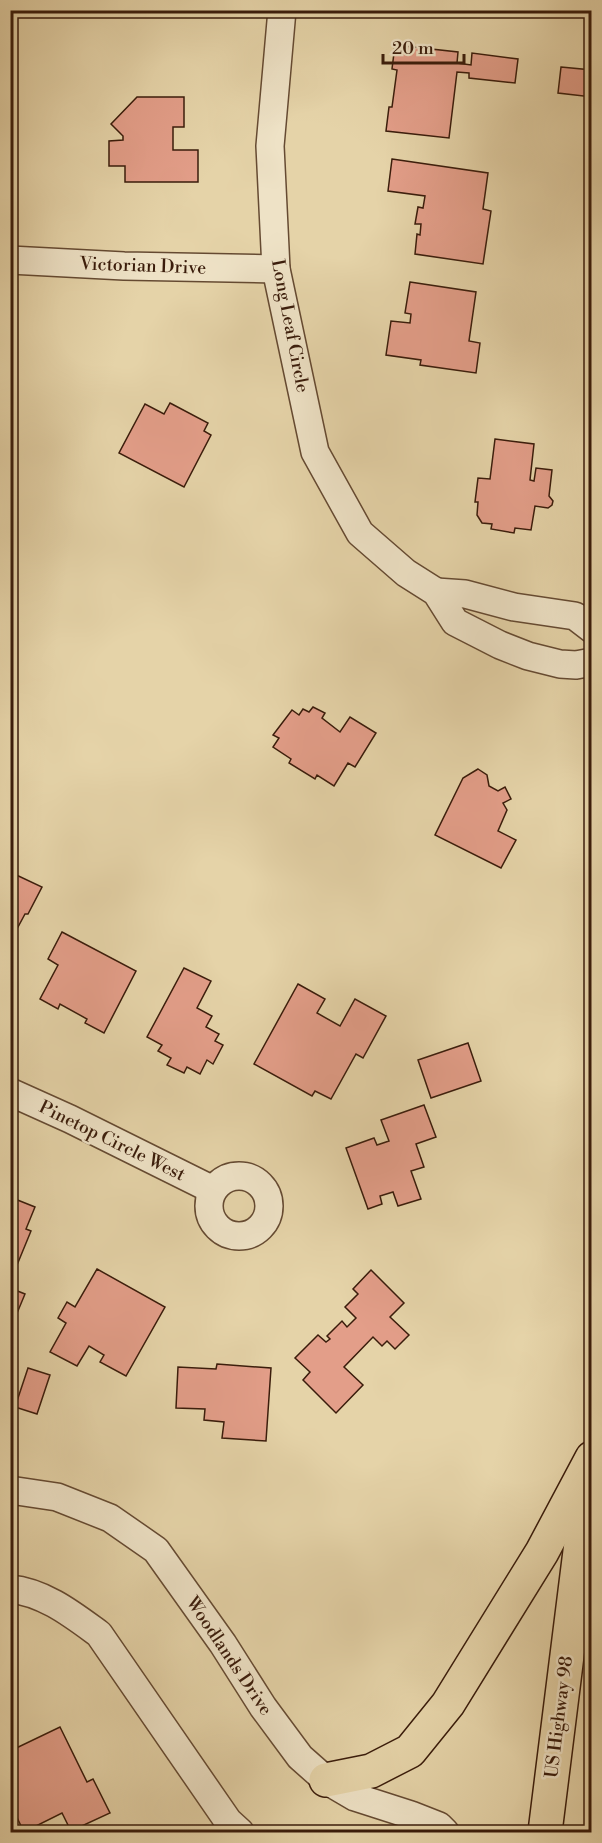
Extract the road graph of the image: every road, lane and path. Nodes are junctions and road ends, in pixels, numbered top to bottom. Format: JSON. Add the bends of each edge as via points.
{"nodes":[{"id":1,"x":282,"y":10,"type":"edge"},
{"id":2,"x":10,"y":260,"type":"edge"},
{"id":3,"x":276,"y":269,"type":"junction"},
{"id":4,"x":436,"y":592,"type":"junction"},
{"id":5,"x":591,"y":629,"type":"edge"},
{"id":6,"x":591,"y":662,"type":"edge"},
{"id":7,"x":10,"y":1092,"type":"edge"},
{"id":8,"x":213,"y":1190,"type":"dead end"},
{"id":9,"x":591,"y":1458,"type":"edge"},
{"id":10,"x":10,"y":1490,"type":"edge"},
{"id":11,"x":10,"y":1589,"type":"edge"},
{"id":12,"x":326,"y":1780,"type":"junction"},
{"id":13,"x":240,"y":1833,"type":"edge"},
{"id":14,"x":445,"y":1833,"type":"edge"},
{"id":15,"x":544,"y":1833,"type":"edge"}],
"edges":[{"from":1,"to":3,"type":"street","name":"Long Leaf Circle","via":[[270,146]]},
{"from":2,"to":3,"type":"street","name":"Victorian Drive"},
{"from":3,"to":4,"type":"street","name":"Long Leaf Circle","via":[[315,452],[360,533],[406,573]]},
{"from":4,"to":5,"type":"street","name":"Long Leaf Circle","via":[[575,616]]},
{"from":4,"to":6,"type":"street","name":"Long Leaf Circle","via":[[455,622],[500,645],[560,664]]},
{"from":7,"to":8,"type":"street","name":"Pinetop Circle West"},
{"from":9,"to":12,"type":"main road","via":[[542,1552],[453,1695],[410,1751],[371,1771]]},
{"from":9,"to":15,"type":"main road","name":"US Highway 98"},
{"from":10,"to":12,"type":"street","name":"Woodlands Drive","via":[[57,1497],[110,1518],[156,1550],[263,1707],[300,1757]]},
{"from":11,"to":13,"type":"street","via":[[45,1599],[99,1634]]},
{"from":12,"to":14,"type":"street","name":"Woodlands Drive","via":[[355,1797],[439,1826]]}]}
